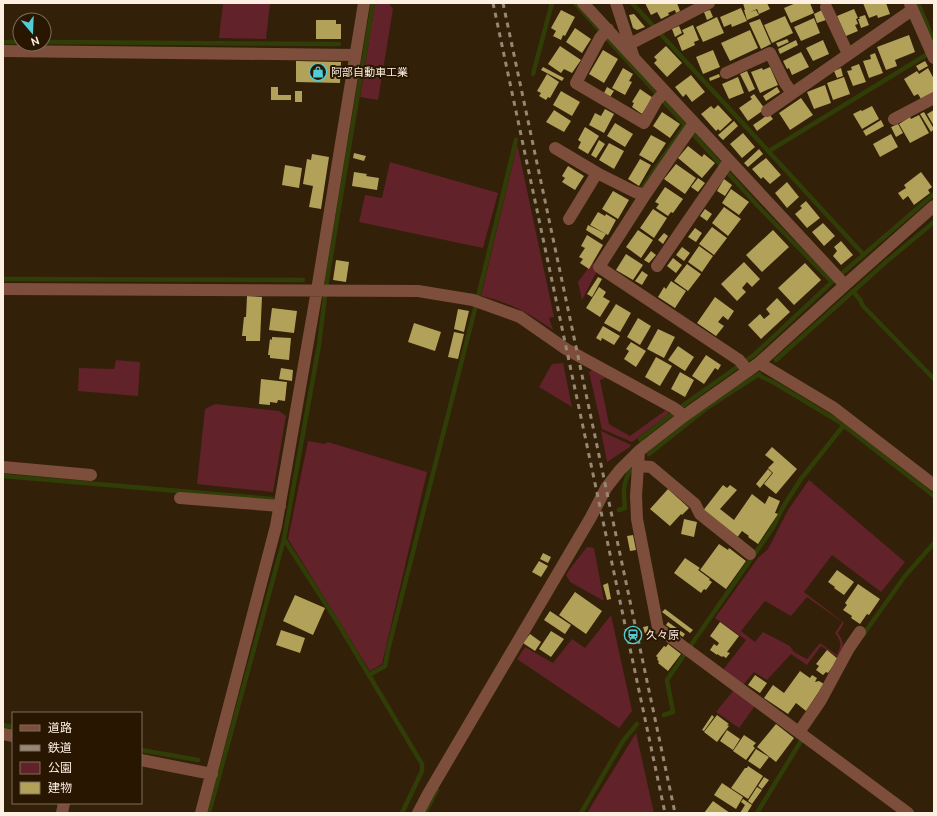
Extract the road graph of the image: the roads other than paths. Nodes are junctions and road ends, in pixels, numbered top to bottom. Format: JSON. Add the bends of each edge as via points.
{"nodes":[{"id":1,"x":364,"y":3,"type":"edge"},
{"id":2,"x":583,"y":3,"type":"edge"},
{"id":3,"x":616,"y":3,"type":"edge"},
{"id":4,"x":709,"y":3,"type":"edge"},
{"id":5,"x":826,"y":7,"type":"dead end"},
{"id":6,"x":911,"y":7,"type":"edge"},
{"id":7,"x":604,"y":33,"type":"junction"},
{"id":8,"x":630,"y":44,"type":"junction"},
{"id":9,"x":3,"y":51,"type":"edge"},
{"id":10,"x":848,"y":54,"type":"junction"},
{"id":11,"x":932,"y":54,"type":"edge"},
{"id":12,"x":355,"y":55,"type":"junction"},
{"id":13,"x":634,"y":58,"type":"junction"},
{"id":14,"x":726,"y":73,"type":"dead end"},
{"id":15,"x":792,"y":93,"type":"junction"},
{"id":16,"x":662,"y":96,"type":"junction"},
{"id":17,"x":934,"y":98,"type":"edge"},
{"id":18,"x":767,"y":111,"type":"dead end"},
{"id":19,"x":894,"y":119,"type":"dead end"},
{"id":20,"x":691,"y":127,"type":"junction"},
{"id":21,"x":555,"y":148,"type":"dead end"},
{"id":22,"x":726,"y":166,"type":"junction"},
{"id":23,"x":597,"y":173,"type":"junction"},
{"id":24,"x":640,"y":194,"type":"junction"},
{"id":25,"x":934,"y":206,"type":"edge"},
{"id":26,"x":569,"y":219,"type":"dead end"},
{"id":27,"x":657,"y":266,"type":"dead end"},
{"id":28,"x":840,"y":280,"type":"junction"},
{"id":29,"x":3,"y":289,"type":"edge"},
{"id":30,"x":323,"y":290,"type":"junction"},
{"id":31,"x":759,"y":363,"type":"junction"},
{"id":32,"x":744,"y":366,"type":"junction"},
{"id":33,"x":679,"y":412,"type":"junction"},
{"id":34,"x":639,"y":451,"type":"junction"},
{"id":35,"x":638,"y":466,"type":"junction"},
{"id":36,"x":3,"y":467,"type":"edge"},
{"id":37,"x":91,"y":476,"type":"dead end"},
{"id":38,"x":934,"y":485,"type":"edge"},
{"id":39,"x":180,"y":498,"type":"dead end"},
{"id":40,"x":280,"y":506,"type":"junction"},
{"id":41,"x":750,"y":554,"type":"dead end"},
{"id":42,"x":860,"y":632,"type":"dead end"},
{"id":43,"x":799,"y":732,"type":"junction"},
{"id":44,"x":142,"y":760,"type":"edge"},
{"id":45,"x":212,"y":774,"type":"junction"},
{"id":46,"x":201,"y":813,"type":"edge"},
{"id":47,"x":418,"y":813,"type":"edge"},
{"id":48,"x":908,"y":813,"type":"edge"}],
"edges":[{"from":1,"to":12,"type":"street"},
{"from":2,"to":7,"type":"street"},
{"from":3,"to":8,"type":"street"},
{"from":4,"to":8,"type":"street"},
{"from":5,"to":10,"type":"street"},
{"from":6,"to":10,"type":"street"},
{"from":6,"to":11,"type":"street"},
{"from":7,"to":13,"type":"street"},
{"from":7,"to":16,"type":"street","via":[[576,83],[644,123]]},
{"from":8,"to":13,"type":"street"},
{"from":9,"to":12,"type":"street"},
{"from":10,"to":15,"type":"street"},
{"from":12,"to":30,"type":"street"},
{"from":13,"to":16,"type":"street"},
{"from":14,"to":15,"type":"street","via":[[770,53]]},
{"from":15,"to":18,"type":"street"},
{"from":16,"to":20,"type":"street"},
{"from":17,"to":19,"type":"street"},
{"from":20,"to":22,"type":"street"},
{"from":20,"to":24,"type":"street"},
{"from":21,"to":23,"type":"street"},
{"from":22,"to":27,"type":"street"},
{"from":22,"to":28,"type":"street"},
{"from":23,"to":24,"type":"street"},
{"from":23,"to":26,"type":"street"},
{"from":24,"to":32,"type":"street","via":[[599,267]]},
{"from":25,"to":28,"type":"street"},
{"from":28,"to":31,"type":"street"},
{"from":29,"to":30,"type":"street"},
{"from":30,"to":33,"type":"street","via":[[418,291],[476,301],[520,317],[572,352]]},
{"from":30,"to":40,"type":"street"},
{"from":31,"to":32,"type":"street"},
{"from":31,"to":38,"type":"street","via":[[834,408]]},
{"from":32,"to":33,"type":"street"},
{"from":33,"to":34,"type":"street"},
{"from":34,"to":35,"type":"street"},
{"from":34,"to":47,"type":"street","via":[[606,488]]},
{"from":35,"to":41,"type":"street","via":[[651,467],[695,504],[700,514]]},
{"from":35,"to":43,"type":"street","via":[[637,519],[658,628]]},
{"from":36,"to":37,"type":"street"},
{"from":39,"to":40,"type":"street"},
{"from":40,"to":45,"type":"street"},
{"from":42,"to":43,"type":"street"},
{"from":43,"to":48,"type":"street"},
{"from":44,"to":45,"type":"street"},
{"from":45,"to":46,"type":"street"}]}
